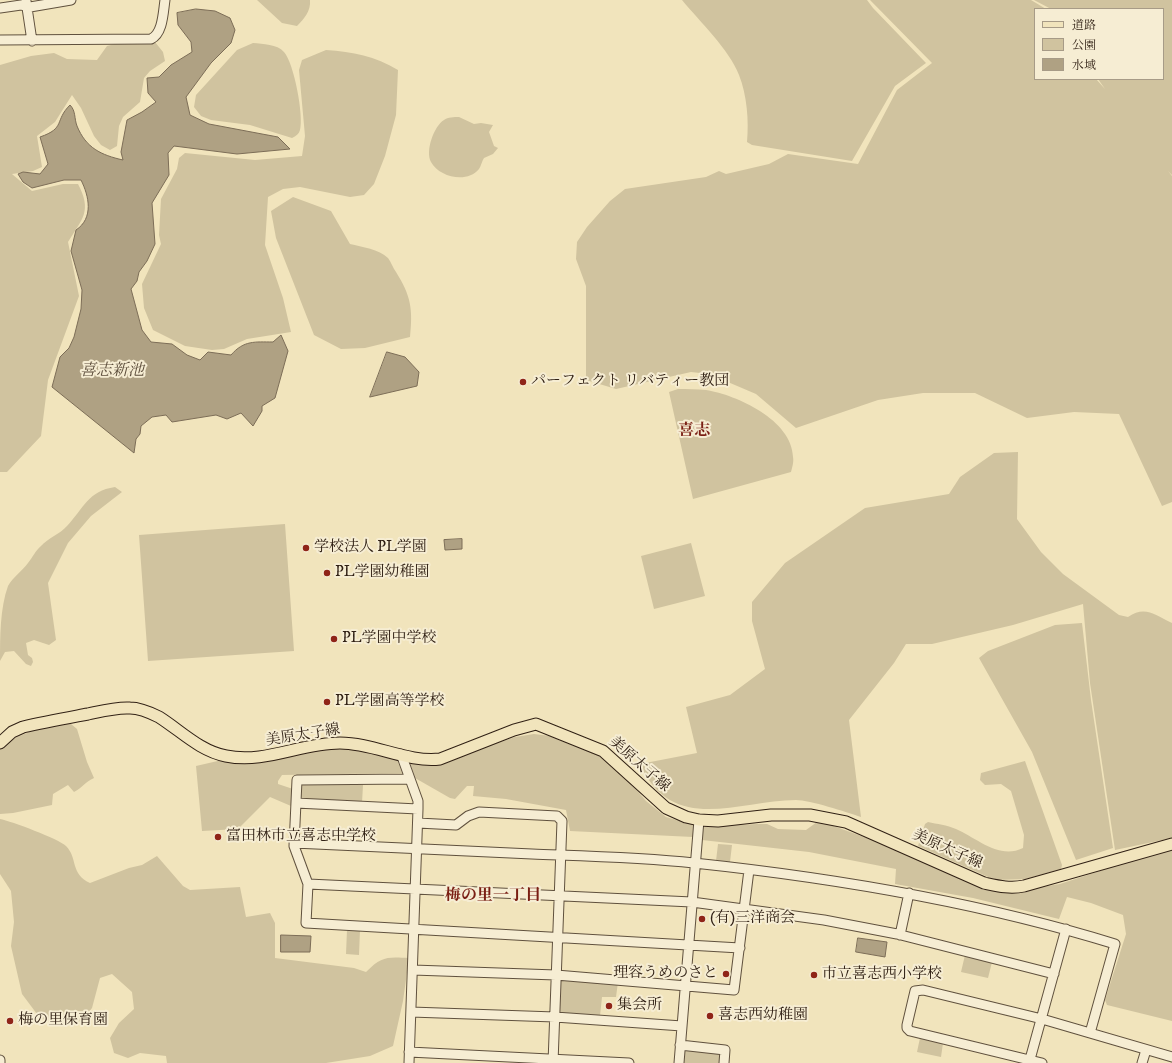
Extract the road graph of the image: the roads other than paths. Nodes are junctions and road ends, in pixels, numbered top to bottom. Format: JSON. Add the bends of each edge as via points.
{"nodes":[{"id":1,"x":71,"y":0,"type":"edge"},
{"id":2,"x":165,"y":0,"type":"edge"},
{"id":3,"x":26,"y":3,"type":"edge"},
{"id":4,"x":0,"y":8,"type":"edge"},
{"id":5,"x":0,"y":40,"type":"edge"},
{"id":6,"x":32,"y":41,"type":"junction"},
{"id":7,"x":0,"y":743,"type":"edge"},
{"id":8,"x":401,"y":754,"type":"junction"},
{"id":9,"x":410,"y":779,"type":"junction"},
{"id":10,"x":296,"y":803,"type":"junction"},
{"id":11,"x":418,"y":809,"type":"junction"},
{"id":12,"x":698,"y":820,"type":"junction"},
{"id":13,"x":418,"y":823,"type":"junction"},
{"id":14,"x":294,"y":843,"type":"junction"},
{"id":15,"x":1172,"y":844,"type":"edge"},
{"id":16,"x":418,"y":849,"type":"junction"},
{"id":17,"x":562,"y":855,"type":"junction"},
{"id":18,"x":695,"y":863,"type":"junction"},
{"id":19,"x":750,"y":870,"type":"junction"},
{"id":20,"x":308,"y":884,"type":"junction"},
{"id":21,"x":416,"y":889,"type":"junction"},
{"id":22,"x":909,"y":893,"type":"junction"},
{"id":23,"x":560,"y":896,"type":"junction"},
{"id":24,"x":692,"y":902,"type":"junction"},
{"id":25,"x":744,"y":909,"type":"junction"},
{"id":26,"x":414,"y":929,"type":"junction"},
{"id":27,"x":1066,"y":929,"type":"junction"},
{"id":28,"x":900,"y":935,"type":"junction"},
{"id":29,"x":558,"y":938,"type":"junction"},
{"id":30,"x":688,"y":945,"type":"junction"},
{"id":31,"x":740,"y":948,"type":"junction"},
{"id":32,"x":413,"y":970,"type":"junction"},
{"id":33,"x":1054,"y":974,"type":"junction"},
{"id":34,"x":556,"y":975,"type":"junction"},
{"id":35,"x":685,"y":986,"type":"junction"},
{"id":36,"x":411,"y":1012,"type":"junction"},
{"id":37,"x":555,"y":1017,"type":"junction"},
{"id":38,"x":1042,"y":1019,"type":"junction"},
{"id":39,"x":682,"y":1026,"type":"junction"},
{"id":40,"x":1090,"y":1033,"type":"junction"},
{"id":41,"x":680,"y":1045,"type":"junction"},
{"id":42,"x":1146,"y":1050,"type":"junction"},
{"id":43,"x":409,"y":1052,"type":"junction"},
{"id":44,"x":1172,"y":1057,"type":"edge"},
{"id":45,"x":0,"y":1060,"type":"edge"},
{"id":46,"x":553,"y":1061,"type":"edge"},
{"id":47,"x":1030,"y":1061,"type":"edge"},
{"id":48,"x":0,"y":1063,"type":"edge"},
{"id":49,"x":409,"y":1063,"type":"edge"},
{"id":50,"x":629,"y":1063,"type":"edge"},
{"id":51,"x":679,"y":1063,"type":"edge"},
{"id":52,"x":724,"y":1063,"type":"edge"},
{"id":53,"x":1042,"y":1063,"type":"edge"},
{"id":54,"x":1142,"y":1063,"type":"edge"}],
"edges":[{"from":1,"to":3,"type":"street","via":[[30,7]]},
{"from":2,"to":6,"type":"street","via":[[160,31],[151,39]]},
{"from":3,"to":4,"type":"street"},
{"from":3,"to":6,"type":"street"},
{"from":5,"to":6,"type":"street"},
{"from":7,"to":8,"type":"main road","name":"美原太子線","via":[[12,732],[23,727],[107,710],[131,708],[158,717],[204,749],[228,756],[261,757],[337,743]]},
{"from":8,"to":9,"type":"street"},
{"from":8,"to":12,"type":"main road","name":"美原太子線","via":[[416,758],[440,759],[536,724],[596,747],[666,808],[681,816]]},
{"from":9,"to":10,"type":"street","via":[[297,780]]},
{"from":9,"to":11,"type":"street","via":[[418,801]]},
{"from":10,"to":11,"type":"street"},
{"from":10,"to":14,"type":"street"},
{"from":11,"to":13,"type":"street"},
{"from":12,"to":15,"type":"main road","name":"美原太子線","via":[[810,815],[846,822],[984,883],[1007,888],[1024,886]]},
{"from":12,"to":18,"type":"street"},
{"from":13,"to":16,"type":"street"},
{"from":13,"to":17,"type":"street","via":[[456,825],[479,812],[557,816],[563,825]]},
{"from":14,"to":16,"type":"street"},
{"from":14,"to":20,"type":"street"},
{"from":16,"to":17,"type":"street"},
{"from":16,"to":21,"type":"street"},
{"from":17,"to":18,"type":"street"},
{"from":17,"to":23,"type":"street"},
{"from":18,"to":19,"type":"street"},
{"from":18,"to":24,"type":"street"},
{"from":19,"to":22,"type":"street"},
{"from":19,"to":25,"type":"street"},
{"from":20,"to":21,"type":"street"},
{"from":20,"to":26,"type":"street","via":[[306,923]]},
{"from":21,"to":23,"type":"street"},
{"from":21,"to":26,"type":"street"},
{"from":22,"to":27,"type":"street"},
{"from":22,"to":28,"type":"street"},
{"from":23,"to":24,"type":"street"},
{"from":23,"to":29,"type":"street"},
{"from":24,"to":25,"type":"street"},
{"from":24,"to":30,"type":"street"},
{"from":25,"to":28,"type":"street","via":[[824,920]]},
{"from":25,"to":31,"type":"street"},
{"from":26,"to":29,"type":"street"},
{"from":26,"to":32,"type":"street"},
{"from":27,"to":33,"type":"street"},
{"from":27,"to":40,"type":"street","via":[[1115,944]]},
{"from":28,"to":33,"type":"street"},
{"from":29,"to":30,"type":"street"},
{"from":29,"to":34,"type":"street"},
{"from":30,"to":31,"type":"street"},
{"from":30,"to":35,"type":"street"},
{"from":31,"to":35,"type":"street","via":[[734,990]]},
{"from":32,"to":34,"type":"street"},
{"from":32,"to":36,"type":"street"},
{"from":33,"to":38,"type":"street"},
{"from":34,"to":35,"type":"street"},
{"from":34,"to":37,"type":"street"},
{"from":35,"to":39,"type":"street"},
{"from":36,"to":37,"type":"street"},
{"from":36,"to":43,"type":"street"},
{"from":37,"to":39,"type":"street"},
{"from":37,"to":46,"type":"street"},
{"from":38,"to":40,"type":"street"},
{"from":38,"to":47,"type":"street"},
{"from":38,"to":47,"type":"street","via":[[923,990],[915,991],[913,996],[907,1025],[910,1031]]},
{"from":39,"to":41,"type":"street"},
{"from":40,"to":42,"type":"street"},
{"from":41,"to":51,"type":"street"},
{"from":41,"to":52,"type":"street","via":[[725,1050]]},
{"from":42,"to":44,"type":"street"},
{"from":42,"to":54,"type":"street"},
{"from":43,"to":46,"type":"street"},
{"from":43,"to":49,"type":"street"},
{"from":45,"to":48,"type":"street"},
{"from":46,"to":50,"type":"street"},
{"from":47,"to":53,"type":"street"}]}
